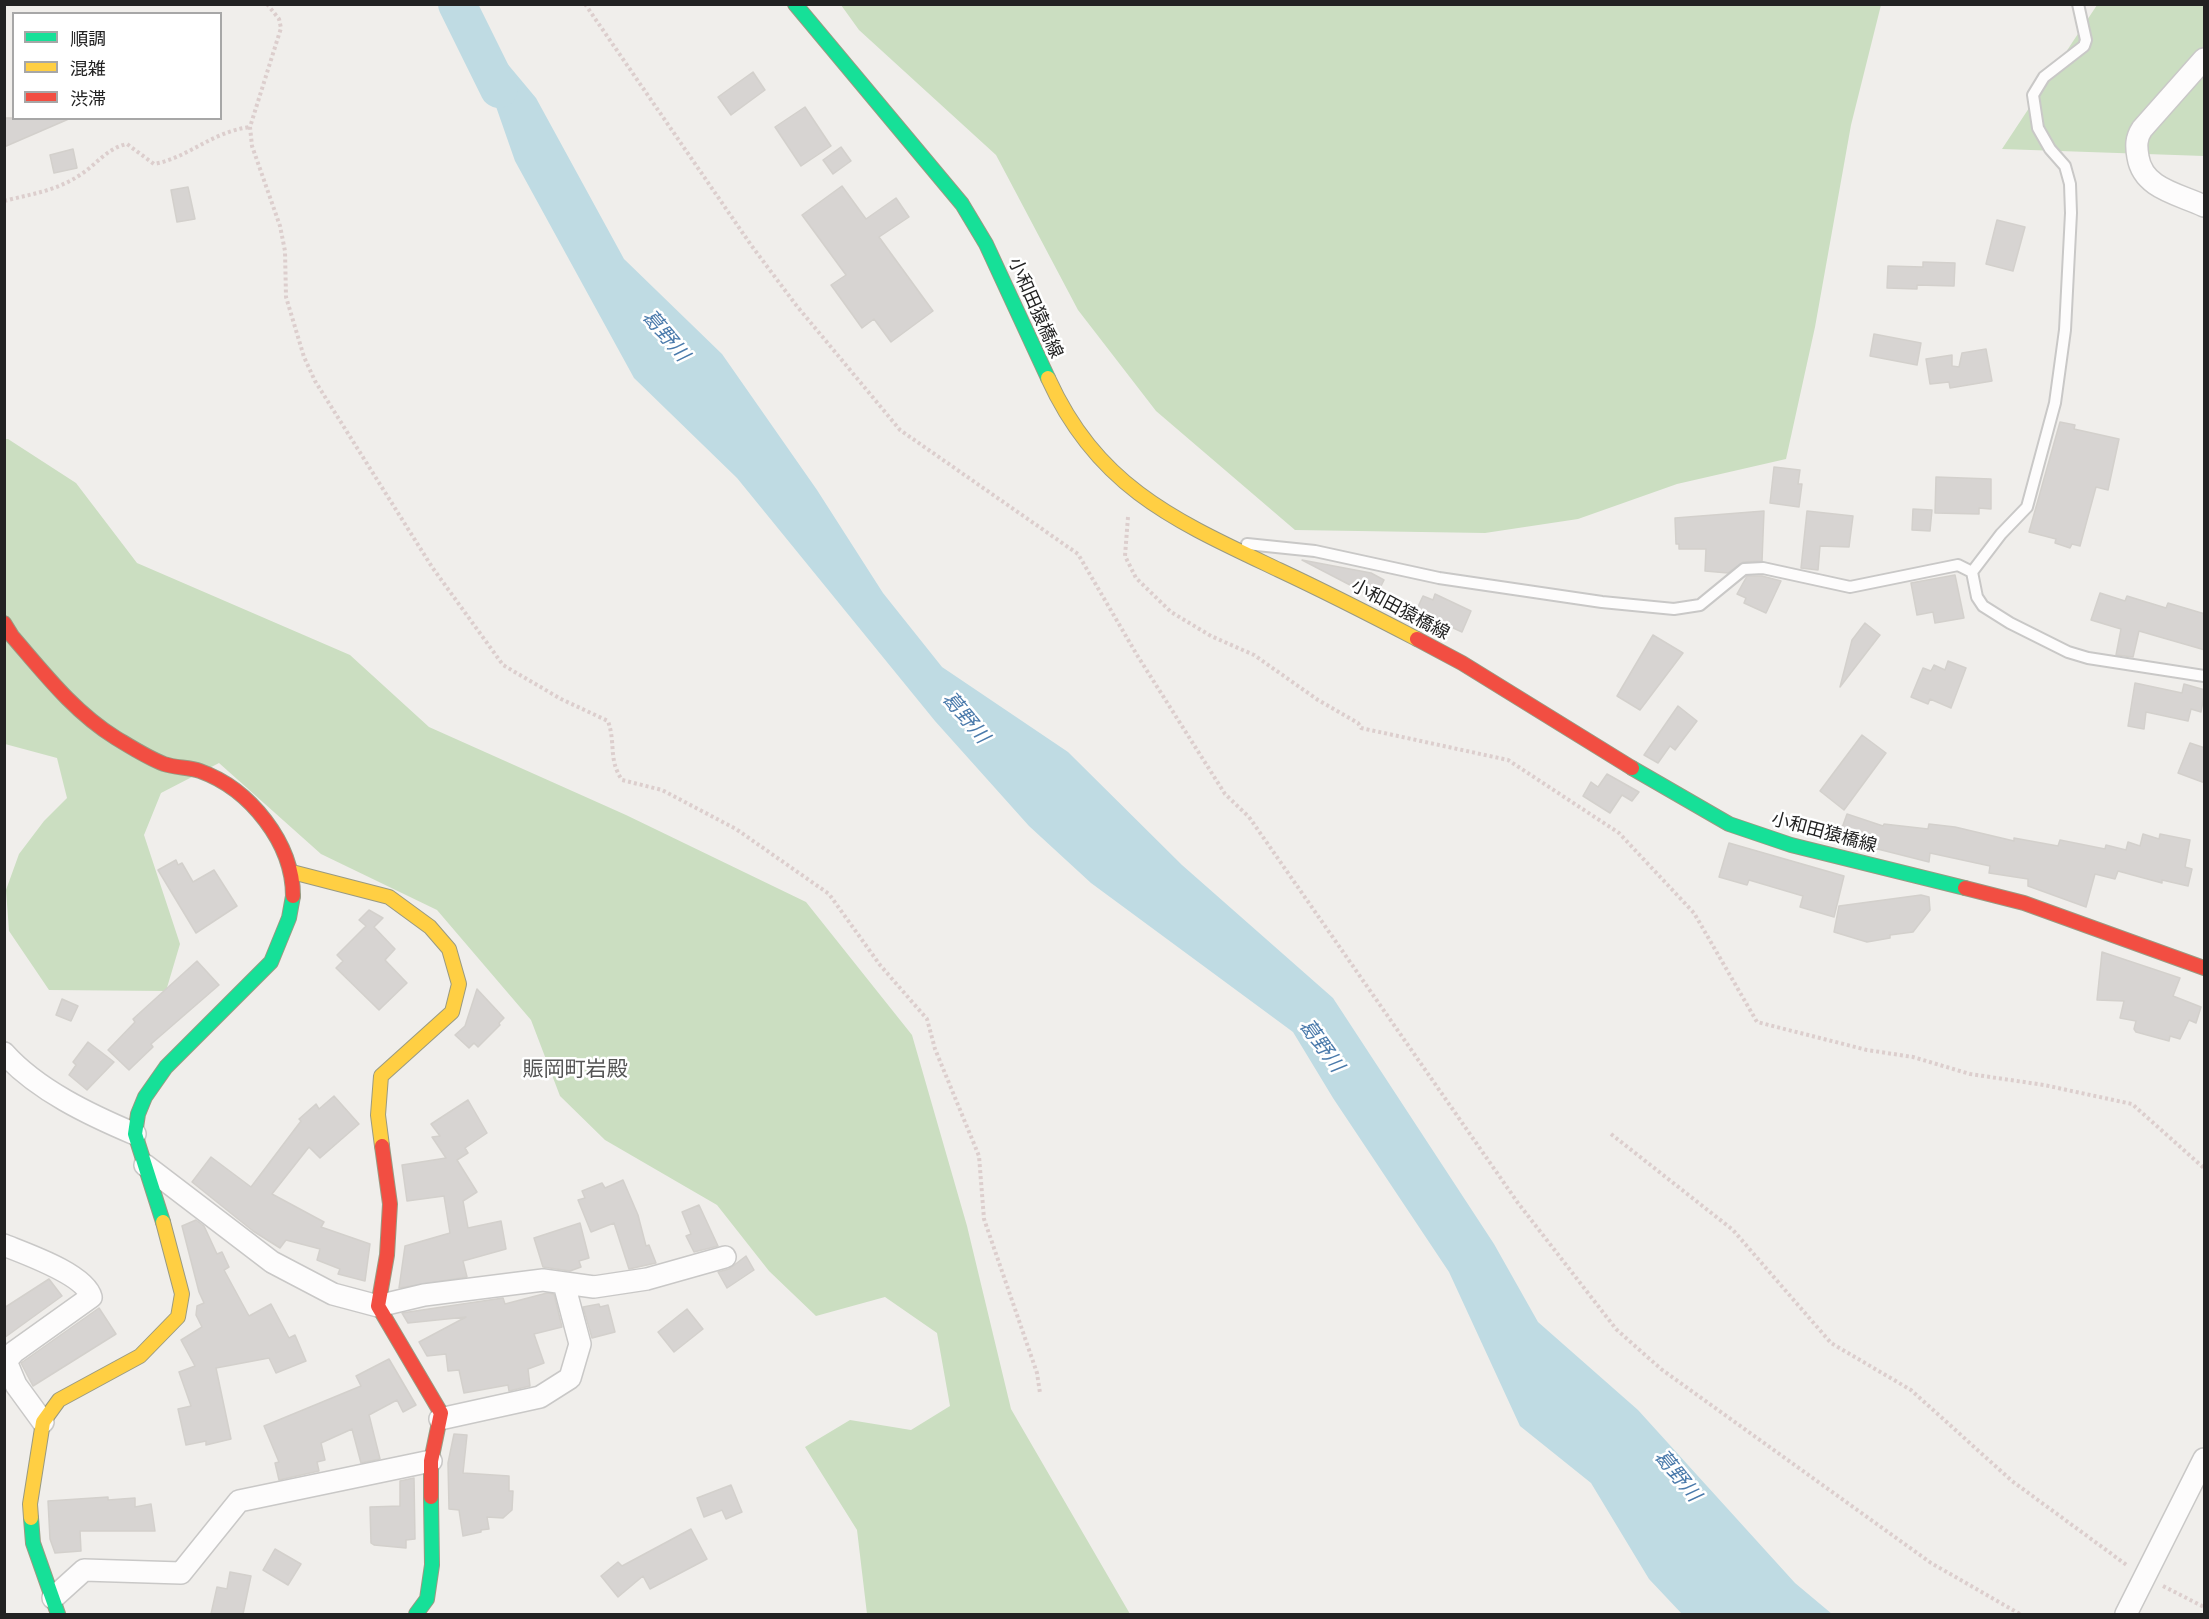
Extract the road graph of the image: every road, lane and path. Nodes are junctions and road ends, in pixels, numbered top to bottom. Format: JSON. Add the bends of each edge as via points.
{"nodes":[{"id":1,"x":267,"y":4,"type":"edge"},
{"id":2,"x":585,"y":4,"type":"edge"},
{"id":3,"x":795,"y":4,"type":"edge"},
{"id":4,"x":2078,"y":4,"type":"edge"},
{"id":5,"x":2205,"y":59,"type":"edge"},
{"id":6,"x":250,"y":127,"type":"junction"},
{"id":7,"x":4,"y":201,"type":"edge"},
{"id":8,"x":2205,"y":206,"type":"edge"},
{"id":9,"x":1145,"y":500,"type":"junction"},
{"id":10,"x":1229,"y":546,"type":"junction"},
{"id":11,"x":1972,"y":572,"type":"junction"},
{"id":12,"x":4,"y":623,"type":"edge"},
{"id":13,"x":2205,"y":676,"type":"edge"},
{"id":14,"x":292,"y":872,"type":"junction"},
{"id":15,"x":2205,"y":968,"type":"edge"},
{"id":16,"x":4,"y":1053,"type":"edge"},
{"id":17,"x":12,"y":1075,"type":"edge"},
{"id":18,"x":135,"y":1134,"type":"junction"},
{"id":19,"x":1611,"y":1134,"type":"dead end"},
{"id":20,"x":145,"y":1164,"type":"junction"},
{"id":21,"x":2205,"y":1168,"type":"edge"},
{"id":22,"x":4,"y":1245,"type":"edge"},
{"id":23,"x":725,"y":1257,"type":"dead end"},
{"id":24,"x":564,"y":1284,"type":"junction"},
{"id":25,"x":378,"y":1306,"type":"junction"},
{"id":26,"x":1040,"y":1393,"type":"dead end"},
{"id":27,"x":440,"y":1419,"type":"junction"},
{"id":28,"x":43,"y":1422,"type":"junction"},
{"id":29,"x":2205,"y":1459,"type":"edge"},
{"id":30,"x":431,"y":1461,"type":"junction"},
{"id":31,"x":2144,"y":1577,"type":"junction"},
{"id":32,"x":56,"y":1606,"type":"edge"},
{"id":33,"x":2205,"y":1607,"type":"edge"},
{"id":34,"x":416,"y":1614,"type":"edge"},
{"id":35,"x":2020,"y":1614,"type":"edge"},
{"id":36,"x":2126,"y":1614,"type":"edge"}],
"edges":[{"from":1,"to":6,"type":"path","via":[[281,28]]},
{"from":2,"to":35,"type":"path","via":[[783,288],[900,429],[1078,554],[1225,794],[1249,818],[1518,1203],[1616,1329],[1661,1369],[1931,1563]]},
{"from":3,"to":9,"type":"street","name":"小和田猿橋線","via":[[962,204],[986,244],[1063,410],[1085,443]]},
{"from":4,"to":11,"type":"lane","via":[[2084,46],[2044,76],[2033,95],[2038,128],[2065,166],[2070,184],[2059,385],[2027,507]]},
{"from":5,"to":8,"type":"street","via":[[2142,129],[2136,142],[2139,165],[2151,181]]},
{"from":6,"to":7,"type":"path","via":[[212,136],[169,161],[154,164],[127,144],[118,146],[61,186]]},
{"from":6,"to":26,"type":"path","via":[[252,146],[285,251],[286,297],[311,373],[432,567],[503,664],[561,699],[608,721],[614,767],[622,780],[662,790],[736,829],[829,894],[880,965],[927,1019],[935,1049],[979,1156],[984,1219],[1037,1373]]},
{"from":9,"to":10,"type":"street","name":"小和田猿橋線"},
{"from":9,"to":21,"type":"path","via":[[1128,516],[1125,556],[1136,578],[1171,612],[1254,655],[1361,728],[1508,760],[1602,821],[1646,858],[1694,913],[1757,1022],[1970,1074],[2132,1104]]},
{"from":10,"to":11,"type":"lane","via":[[1281,546],[1439,578],[1674,609],[1700,606],[1744,569],[1764,568],[1850,587],[1958,565]]},
{"from":10,"to":15,"type":"street","name":"小和田猿橋線","via":[[1462,663],[1567,730],[1729,824],[1791,844],[2024,903]]},
{"from":11,"to":13,"type":"lane","via":[[1983,606],[2068,652]]},
{"from":12,"to":14,"type":"street","via":[[77,710],[116,738],[165,764],[200,771],[233,788],[263,817]]},
{"from":14,"to":18,"type":"street","via":[[289,918],[271,962],[166,1067],[145,1098]]},
{"from":14,"to":25,"type":"street","via":[[389,897],[430,927],[449,949],[459,984],[452,1012],[381,1076],[378,1115],[390,1204]]},
{"from":16,"to":17,"type":"street"},
{"from":17,"to":18,"type":"street"},
{"from":18,"to":20,"type":"street"},
{"from":19,"to":31,"type":"path","via":[[1733,1230],[1832,1343],[1911,1390],[2012,1481]]},
{"from":20,"to":25,"type":"street","via":[[272,1262],[333,1294]]},
{"from":20,"to":28,"type":"street","via":[[178,1272],[182,1294],[178,1317],[140,1356],[59,1400]]},
{"from":22,"to":28,"type":"street","via":[[77,1278],[91,1297],[6,1361],[16,1385]]},
{"from":23,"to":24,"type":"street","via":[[646,1279],[594,1287]]},
{"from":24,"to":25,"type":"street","via":[[543,1280],[521,1282],[423,1295]]},
{"from":24,"to":27,"type":"street","via":[[580,1344],[570,1378],[540,1396]]},
{"from":25,"to":27,"type":"street","via":[[441,1413]]},
{"from":27,"to":30,"type":"street"},
{"from":28,"to":32,"type":"street","via":[[30,1504],[33,1543]]},
{"from":29,"to":31,"type":"street"},
{"from":30,"to":32,"type":"street","via":[[239,1501],[181,1573],[84,1570]]},
{"from":30,"to":34,"type":"street","via":[[432,1565],[427,1599]]},
{"from":31,"to":33,"type":"path"},
{"from":31,"to":36,"type":"street"}]}
